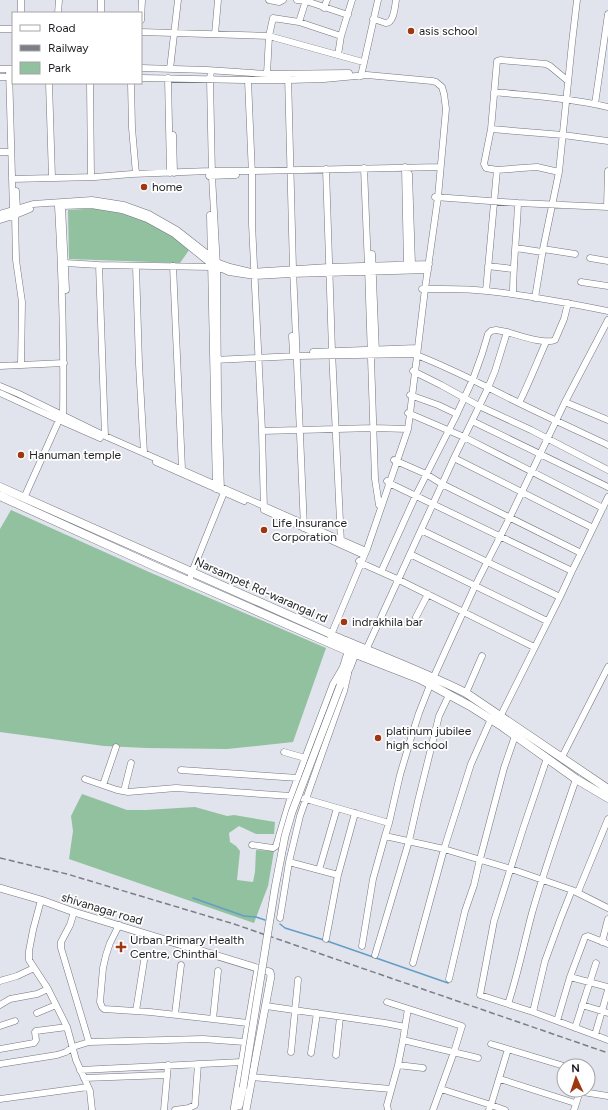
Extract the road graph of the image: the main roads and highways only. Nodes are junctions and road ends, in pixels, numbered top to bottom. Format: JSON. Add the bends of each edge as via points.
{"nodes":[{"id":1,"x":0,"y":487,"type":"edge"},
{"id":2,"x":0,"y":496,"type":"edge"},
{"id":3,"x":356,"y":649,"type":"junction"},
{"id":4,"x":432,"y":681,"type":"junction"},
{"id":5,"x":608,"y":789,"type":"edge"},
{"id":6,"x":608,"y":798,"type":"edge"}],
"edges":[{"from":1,"to":3,"type":"main road","name":"Narsampet Rd-warangal rd","via":[[330,634]]},
{"from":2,"to":3,"type":"main road","name":"Narsampet Rd-warangal rd","via":[[189,582]]},
{"from":3,"to":4,"type":"main road","name":"Narsampet Rd-warangal rd"},
{"from":4,"to":5,"type":"main road","name":"Narsampet Rd-warangal rd","via":[[466,693]]},
{"from":4,"to":6,"type":"main road","name":"Narsampet Rd-warangal rd","via":[[449,695],[491,719],[576,779]]}]}
